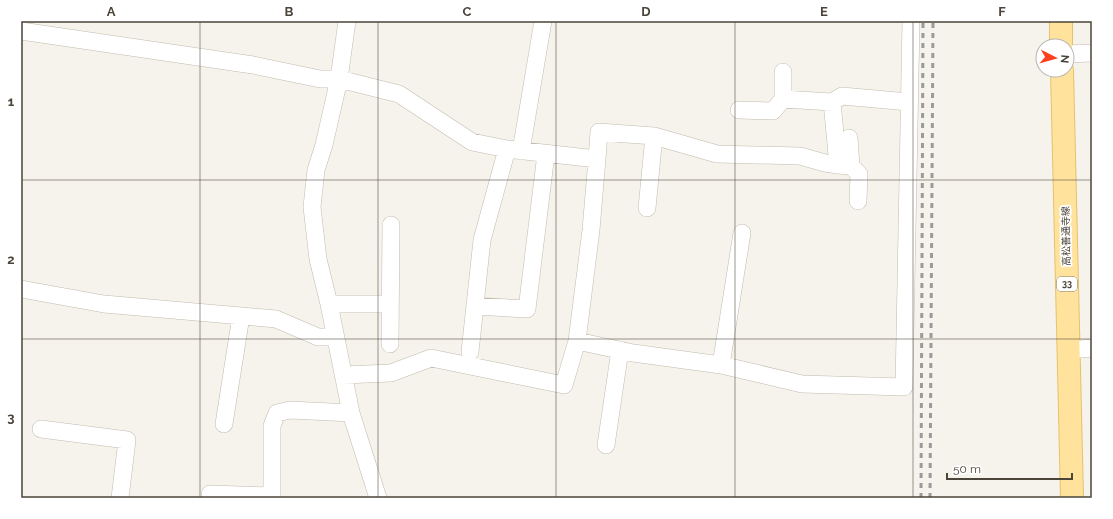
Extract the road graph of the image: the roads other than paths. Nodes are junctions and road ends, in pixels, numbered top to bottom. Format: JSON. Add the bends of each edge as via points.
{"nodes":[{"id":1,"x":347,"y":21,"type":"edge"},
{"id":2,"x":543,"y":21,"type":"edge"},
{"id":3,"x":911,"y":21,"type":"edge"},
{"id":4,"x":1061,"y":21,"type":"edge"},
{"id":5,"x":21,"y":31,"type":"edge"},
{"id":6,"x":1061,"y":38,"type":"edge"},
{"id":7,"x":1092,"y":52,"type":"edge"},
{"id":8,"x":1075,"y":53,"type":"edge"},
{"id":9,"x":783,"y":72,"type":"dead end"},
{"id":10,"x":340,"y":78,"type":"junction"},
{"id":11,"x":1062,"y":78,"type":"edge"},
{"id":12,"x":783,"y":99,"type":"junction"},
{"id":13,"x":832,"y":102,"type":"junction"},
{"id":14,"x":909,"y":102,"type":"junction"},
{"id":15,"x":739,"y":110,"type":"dead end"},
{"id":16,"x":654,"y":136,"type":"junction"},
{"id":17,"x":849,"y":138,"type":"dead end"},
{"id":18,"x":514,"y":150,"type":"junction"},
{"id":19,"x":546,"y":154,"type":"junction"},
{"id":20,"x":597,"y":159,"type":"junction"},
{"id":21,"x":845,"y":166,"type":"junction"},
{"id":22,"x":858,"y":201,"type":"dead end"},
{"id":23,"x":647,"y":208,"type":"dead end"},
{"id":24,"x":391,"y":225,"type":"dead end"},
{"id":25,"x":742,"y":233,"type":"dead end"},
{"id":26,"x":21,"y":289,"type":"edge"},
{"id":27,"x":329,"y":304,"type":"junction"},
{"id":28,"x":390,"y":304,"type":"junction"},
{"id":29,"x":475,"y":306,"type":"junction"},
{"id":30,"x":241,"y":316,"type":"junction"},
{"id":31,"x":336,"y":337,"type":"junction"},
{"id":32,"x":577,"y":341,"type":"junction"},
{"id":33,"x":390,"y":344,"type":"dead end"},
{"id":34,"x":1092,"y":348,"type":"edge"},
{"id":35,"x":620,"y":350,"type":"junction"},
{"id":36,"x":1069,"y":350,"type":"junction"},
{"id":37,"x":470,"y":352,"type":"dead end"},
{"id":38,"x":721,"y":365,"type":"junction"},
{"id":39,"x":343,"y":375,"type":"junction"},
{"id":40,"x":351,"y":413,"type":"junction"},
{"id":41,"x":224,"y":424,"type":"dead end"},
{"id":42,"x":41,"y":429,"type":"dead end"},
{"id":43,"x":606,"y":444,"type":"dead end"},
{"id":44,"x":210,"y":494,"type":"dead end"},
{"id":45,"x":120,"y":498,"type":"edge"},
{"id":46,"x":378,"y":498,"type":"edge"},
{"id":47,"x":1072,"y":498,"type":"edge"}],
"edges":[{"from":1,"to":10,"type":"street"},
{"from":2,"to":18,"type":"street"},
{"from":3,"to":14,"type":"street"},
{"from":4,"to":6,"type":"main road"},
{"from":5,"to":10,"type":"street","via":[[253,65],[320,79]]},
{"from":7,"to":8,"type":"street"},
{"from":9,"to":12,"type":"street"},
{"from":10,"to":18,"type":"street","via":[[398,94],[472,142]]},
{"from":10,"to":27,"type":"street","via":[[316,170],[312,207],[318,259]]},
{"from":11,"to":36,"type":"main road","name":"高松善通寺線","number":"33"},
{"from":12,"to":13,"type":"street"},
{"from":12,"to":15,"type":"street","via":[[773,111]]},
{"from":13,"to":14,"type":"street","via":[[842,96]]},
{"from":13,"to":21,"type":"street"},
{"from":14,"to":38,"type":"street","via":[[904,388],[802,384]]},
{"from":16,"to":20,"type":"street","via":[[600,132]]},
{"from":16,"to":21,"type":"street","via":[[717,154],[800,156]]},
{"from":16,"to":23,"type":"street"},
{"from":17,"to":21,"type":"street"},
{"from":18,"to":19,"type":"street"},
{"from":18,"to":29,"type":"street","via":[[482,240]]},
{"from":19,"to":20,"type":"street"},
{"from":19,"to":29,"type":"street","via":[[527,309]]},
{"from":20,"to":32,"type":"street"},
{"from":21,"to":22,"type":"street","via":[[859,174]]},
{"from":24,"to":28,"type":"street"},
{"from":25,"to":38,"type":"street"},
{"from":26,"to":30,"type":"street","via":[[104,304]]},
{"from":27,"to":28,"type":"street"},
{"from":27,"to":31,"type":"street"},
{"from":28,"to":33,"type":"street"},
{"from":29,"to":37,"type":"street"},
{"from":30,"to":31,"type":"street","via":[[276,319],[318,337]]},
{"from":30,"to":41,"type":"street"},
{"from":31,"to":39,"type":"street"},
{"from":32,"to":35,"type":"street"},
{"from":32,"to":39,"type":"street","via":[[564,385],[431,358],[391,373]]},
{"from":34,"to":36,"type":"street"},
{"from":35,"to":38,"type":"street"},
{"from":35,"to":43,"type":"street"},
{"from":36,"to":47,"type":"main road","name":"高松善通寺線","number":"33"},
{"from":39,"to":40,"type":"street"},
{"from":40,"to":44,"type":"street","via":[[290,410],[277,413],[272,426],[272,496]]},
{"from":40,"to":46,"type":"street"},
{"from":42,"to":45,"type":"street","via":[[127,440]]}]}
